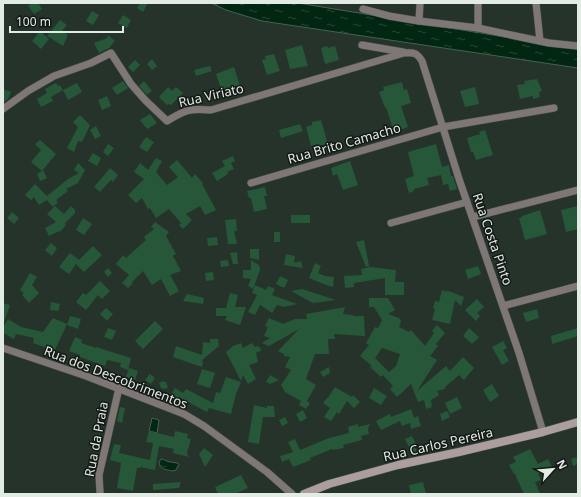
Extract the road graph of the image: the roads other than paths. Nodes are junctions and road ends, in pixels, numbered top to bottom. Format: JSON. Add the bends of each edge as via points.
{"nodes":[{"id":1,"x":420,"y":3,"type":"edge"},
{"id":2,"x":478,"y":3,"type":"edge"},
{"id":3,"x":536,"y":3,"type":"edge"},
{"id":4,"x":363,"y":9,"type":"edge"},
{"id":5,"x":419,"y":21,"type":"junction"},
{"id":6,"x":478,"y":28,"type":"junction"},
{"id":7,"x":540,"y":41,"type":"junction"},
{"id":8,"x":362,"y":45,"type":"dead end"},
{"id":9,"x":578,"y":46,"type":"edge"},
{"id":10,"x":404,"y":53,"type":"junction"},
{"id":11,"x":418,"y":55,"type":"joint"},
{"id":12,"x":554,"y":108,"type":"dead end"},
{"id":13,"x":3,"y":109,"type":"edge"},
{"id":14,"x":444,"y":127,"type":"junction"},
{"id":15,"x":251,"y":183,"type":"dead end"},
{"id":16,"x":578,"y":190,"type":"edge"},
{"id":17,"x":468,"y":202,"type":"junction"},
{"id":18,"x":473,"y":218,"type":"junction"},
{"id":19,"x":390,"y":223,"type":"dead end"},
{"id":20,"x":578,"y":286,"type":"edge"},
{"id":21,"x":503,"y":306,"type":"junction"},
{"id":22,"x":3,"y":348,"type":"edge"},
{"id":23,"x":119,"y":388,"type":"junction"},
{"id":24,"x":578,"y":422,"type":"edge"},
{"id":25,"x":542,"y":432,"type":"junction"},
{"id":26,"x":100,"y":494,"type":"edge"},
{"id":27,"x":292,"y":494,"type":"edge"},
{"id":28,"x":306,"y":494,"type":"edge"}],
"edges":[{"from":1,"to":5,"type":"street"},
{"from":2,"to":6,"type":"street"},
{"from":3,"to":7,"type":"street"},
{"from":4,"to":5,"type":"street"},
{"from":5,"to":6,"type":"street"},
{"from":6,"to":7,"type":"street"},
{"from":7,"to":9,"type":"street"},
{"from":8,"to":10,"type":"street"},
{"from":10,"to":11,"type":"street","name":"Rua Viriato","via":[[412,52]]},
{"from":10,"to":13,"type":"street","name":"Rua Viriato","via":[[212,110],[198,108],[183,111],[167,121],[131,84],[112,53],[54,76]]},
{"from":11,"to":14,"type":"street","name":"Rua Costa Pinto"},
{"from":12,"to":14,"type":"street","name":"Rua Brito Camacho"},
{"from":14,"to":15,"type":"street","name":"Rua Brito Camacho"},
{"from":14,"to":17,"type":"street","name":"Rua Costa Pinto"},
{"from":16,"to":18,"type":"street"},
{"from":17,"to":18,"type":"street","name":"Rua Costa Pinto"},
{"from":17,"to":19,"type":"street"},
{"from":18,"to":21,"type":"street","name":"Rua Costa Pinto"},
{"from":20,"to":21,"type":"street"},
{"from":21,"to":25,"type":"street","name":"Rua Costa Pinto"},
{"from":22,"to":23,"type":"street","name":"Rua dos Descobrimentos"},
{"from":23,"to":26,"type":"street","name":"Rua da Praia","via":[[99,475]]},
{"from":23,"to":27,"type":"street","name":"Rua dos Descobrimentos","via":[[198,422],[267,472]]},
{"from":24,"to":25,"type":"street","name":"Rua Carlos Pereira"},
{"from":25,"to":28,"type":"street","name":"Rua Carlos Pereira","via":[[398,465],[329,484]]}]}
